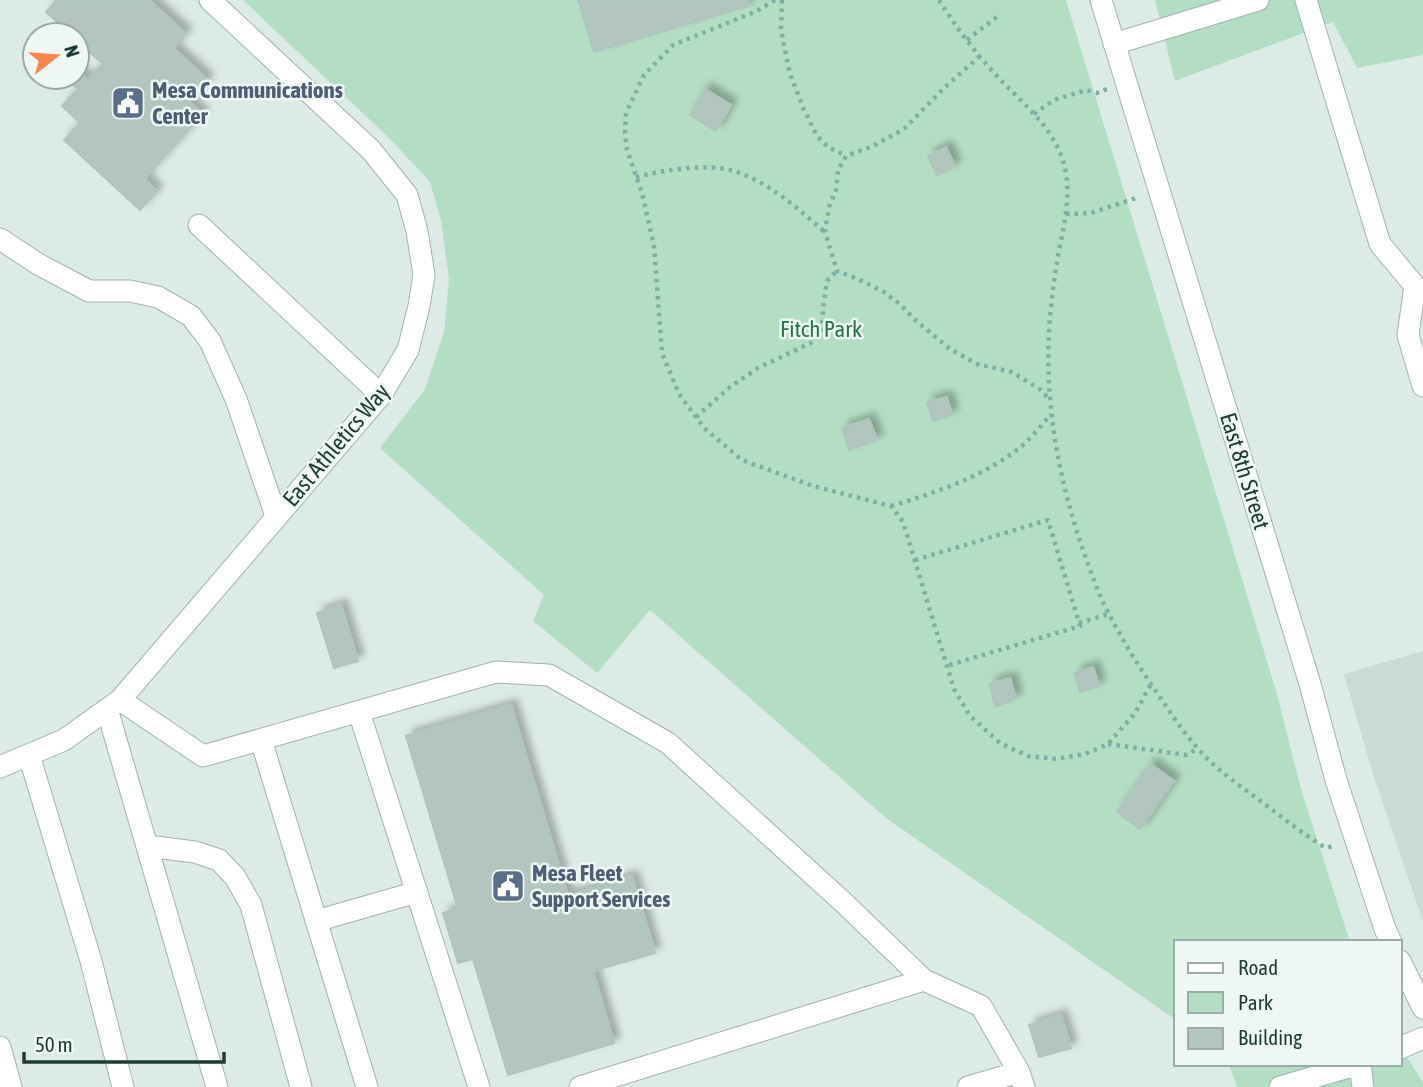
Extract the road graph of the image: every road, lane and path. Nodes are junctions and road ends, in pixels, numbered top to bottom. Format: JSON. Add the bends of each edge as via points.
{"nodes":[{"id":1,"x":210,"y":0,"type":"edge"},
{"id":2,"x":775,"y":0,"type":"edge"},
{"id":3,"x":782,"y":0,"type":"edge"},
{"id":4,"x":939,"y":0,"type":"edge"},
{"id":5,"x":1101,"y":0,"type":"edge"},
{"id":6,"x":1258,"y":0,"type":"edge"},
{"id":7,"x":1306,"y":0,"type":"edge"},
{"id":8,"x":998,"y":16,"type":"dead end"},
{"id":9,"x":967,"y":40,"type":"junction"},
{"id":10,"x":1114,"y":44,"type":"junction"},
{"id":11,"x":980,"y":56,"type":"junction"},
{"id":12,"x":1126,"y":83,"type":"junction"},
{"id":13,"x":1034,"y":114,"type":"junction"},
{"id":14,"x":846,"y":156,"type":"junction"},
{"id":15,"x":636,"y":177,"type":"junction"},
{"id":16,"x":1159,"y":189,"type":"junction"},
{"id":17,"x":1066,"y":214,"type":"junction"},
{"id":18,"x":199,"y":225,"type":"dead end"},
{"id":19,"x":825,"y":232,"type":"junction"},
{"id":20,"x":0,"y":239,"type":"edge"},
{"id":21,"x":837,"y":271,"type":"junction"},
{"id":22,"x":1419,"y":286,"type":"edge"},
{"id":23,"x":1423,"y":386,"type":"edge"},
{"id":24,"x":381,"y":395,"type":"junction"},
{"id":25,"x":1050,"y":400,"type":"junction"},
{"id":26,"x":1052,"y":413,"type":"junction"},
{"id":27,"x":696,"y":417,"type":"junction"},
{"id":28,"x":891,"y":506,"type":"junction"},
{"id":29,"x":276,"y":516,"type":"junction"},
{"id":30,"x":915,"y":560,"type":"junction"},
{"id":31,"x":1108,"y":614,"type":"junction"},
{"id":32,"x":1079,"y":623,"type":"junction"},
{"id":33,"x":946,"y":666,"type":"junction"},
{"id":34,"x":1151,"y":684,"type":"junction"},
{"id":35,"x":114,"y":704,"type":"junction"},
{"id":36,"x":359,"y":712,"type":"junction"},
{"id":37,"x":261,"y":740,"type":"junction"},
{"id":38,"x":1108,"y":744,"type":"junction"},
{"id":39,"x":1198,"y":748,"type":"junction"},
{"id":40,"x":29,"y":755,"type":"junction"},
{"id":41,"x":0,"y":767,"type":"edge"},
{"id":42,"x":1355,"y":838,"type":"junction"},
{"id":43,"x":147,"y":846,"type":"junction"},
{"id":44,"x":417,"y":892,"type":"junction"},
{"id":45,"x":316,"y":921,"type":"junction"},
{"id":46,"x":1390,"y":940,"type":"edge"},
{"id":47,"x":1402,"y":965,"type":"edge"},
{"id":48,"x":923,"y":980,"type":"junction"},
{"id":49,"x":1423,"y":1008,"type":"edge"},
{"id":50,"x":1423,"y":1038,"type":"edge"},
{"id":51,"x":0,"y":1047,"type":"edge"},
{"id":52,"x":1402,"y":1047,"type":"edge"},
{"id":53,"x":1352,"y":1066,"type":"edge"},
{"id":54,"x":1359,"y":1066,"type":"edge"},
{"id":55,"x":1021,"y":1079,"type":"edge"},
{"id":56,"x":11,"y":1087,"type":"edge"},
{"id":57,"x":123,"y":1087,"type":"edge"},
{"id":58,"x":217,"y":1087,"type":"edge"},
{"id":59,"x":301,"y":1087,"type":"edge"},
{"id":60,"x":367,"y":1087,"type":"edge"},
{"id":61,"x":479,"y":1087,"type":"edge"},
{"id":62,"x":580,"y":1087,"type":"edge"},
{"id":63,"x":968,"y":1087,"type":"edge"},
{"id":64,"x":1280,"y":1087,"type":"edge"},
{"id":65,"x":1363,"y":1087,"type":"edge"}],
"edges":[{"from":1,"to":24,"type":"street","name":"East Athletics Way","via":[[371,150],[407,195],[424,275],[408,350]]},
{"from":2,"to":15,"type":"path","via":[[673,45],[644,75],[625,123],[626,150]]},
{"from":3,"to":14,"type":"path","via":[[790,74],[804,110],[817,136]]},
{"from":4,"to":9,"type":"path"},
{"from":5,"to":10,"type":"street","name":"East 8th Street"},
{"from":6,"to":10,"type":"street"},
{"from":7,"to":22,"type":"street","via":[[1380,244]]},
{"from":8,"to":9,"type":"path"},
{"from":9,"to":11,"type":"path"},
{"from":10,"to":12,"type":"street","name":"East 8th Street"},
{"from":11,"to":13,"type":"path"},
{"from":11,"to":14,"type":"path","via":[[904,129]]},
{"from":12,"to":13,"type":"path","via":[[1054,100]]},
{"from":12,"to":16,"type":"street","name":"East 8th Street"},
{"from":13,"to":17,"type":"path","via":[[1053,137],[1063,161]]},
{"from":14,"to":19,"type":"path","via":[[838,170]]},
{"from":15,"to":19,"type":"path","via":[[673,169],[733,170],[769,187]]},
{"from":15,"to":27,"type":"path","via":[[654,246],[662,353],[678,394]]},
{"from":16,"to":17,"type":"path","via":[[1091,213]]},
{"from":16,"to":42,"type":"street","name":"East 8th Street"},
{"from":17,"to":25,"type":"path","via":[[1049,331]]},
{"from":18,"to":24,"type":"street"},
{"from":19,"to":21,"type":"path"},
{"from":20,"to":29,"type":"street","via":[[89,291],[130,291],[158,297],[191,316],[210,341],[236,400]]},
{"from":21,"to":25,"type":"path","via":[[884,292],[950,349],[977,364],[1012,372]]},
{"from":21,"to":27,"type":"path","via":[[827,281],[822,327],[815,341],[758,368]]},
{"from":22,"to":23,"type":"street","via":[[1408,335]]},
{"from":24,"to":29,"type":"street","name":"East Athletics Way"},
{"from":25,"to":26,"type":"path"},
{"from":26,"to":28,"type":"path","via":[[1018,450],[934,493]]},
{"from":26,"to":31,"type":"path","via":[[1073,519]]},
{"from":27,"to":28,"type":"path","via":[[742,460],[813,486]]},
{"from":28,"to":30,"type":"path","via":[[903,522]]},
{"from":29,"to":35,"type":"street","name":"East Athletics Way"},
{"from":30,"to":32,"type":"path","via":[[1048,520]]},
{"from":30,"to":33,"type":"path"},
{"from":31,"to":32,"type":"path"},
{"from":31,"to":34,"type":"path"},
{"from":32,"to":33,"type":"path"},
{"from":33,"to":38,"type":"path","via":[[970,716],[1000,743],[1028,756],[1057,759]]},
{"from":34,"to":38,"type":"path","via":[[1135,713]]},
{"from":34,"to":39,"type":"path"},
{"from":35,"to":37,"type":"street","via":[[203,756]]},
{"from":35,"to":40,"type":"street","name":"East Athletics Way","via":[[64,740]]},
{"from":35,"to":43,"type":"street"},
{"from":36,"to":37,"type":"street"},
{"from":36,"to":44,"type":"street"},
{"from":36,"to":48,"type":"street","via":[[496,672],[549,675],[668,743]]},
{"from":37,"to":45,"type":"street"},
{"from":38,"to":39,"type":"path","via":[[1187,755]]},
{"from":39,"to":42,"type":"path","via":[[1238,785],[1326,848]]},
{"from":40,"to":41,"type":"street","name":"East Athletics Way"},
{"from":40,"to":57,"type":"street","via":[[91,961]]},
{"from":42,"to":46,"type":"street","name":"East 8th Street"},
{"from":43,"to":58,"type":"street"},
{"from":43,"to":59,"type":"street","via":[[219,860],[235,877],[251,905]]},
{"from":44,"to":45,"type":"street"},
{"from":44,"to":61,"type":"street"},
{"from":45,"to":60,"type":"street"},
{"from":47,"to":49,"type":"street"},
{"from":48,"to":55,"type":"street","via":[[981,1006]]},
{"from":48,"to":62,"type":"street"},
{"from":50,"to":52,"type":"street"},
{"from":51,"to":56,"type":"street"},
{"from":53,"to":64,"type":"street"},
{"from":54,"to":65,"type":"street"},
{"from":55,"to":63,"type":"street"}]}
